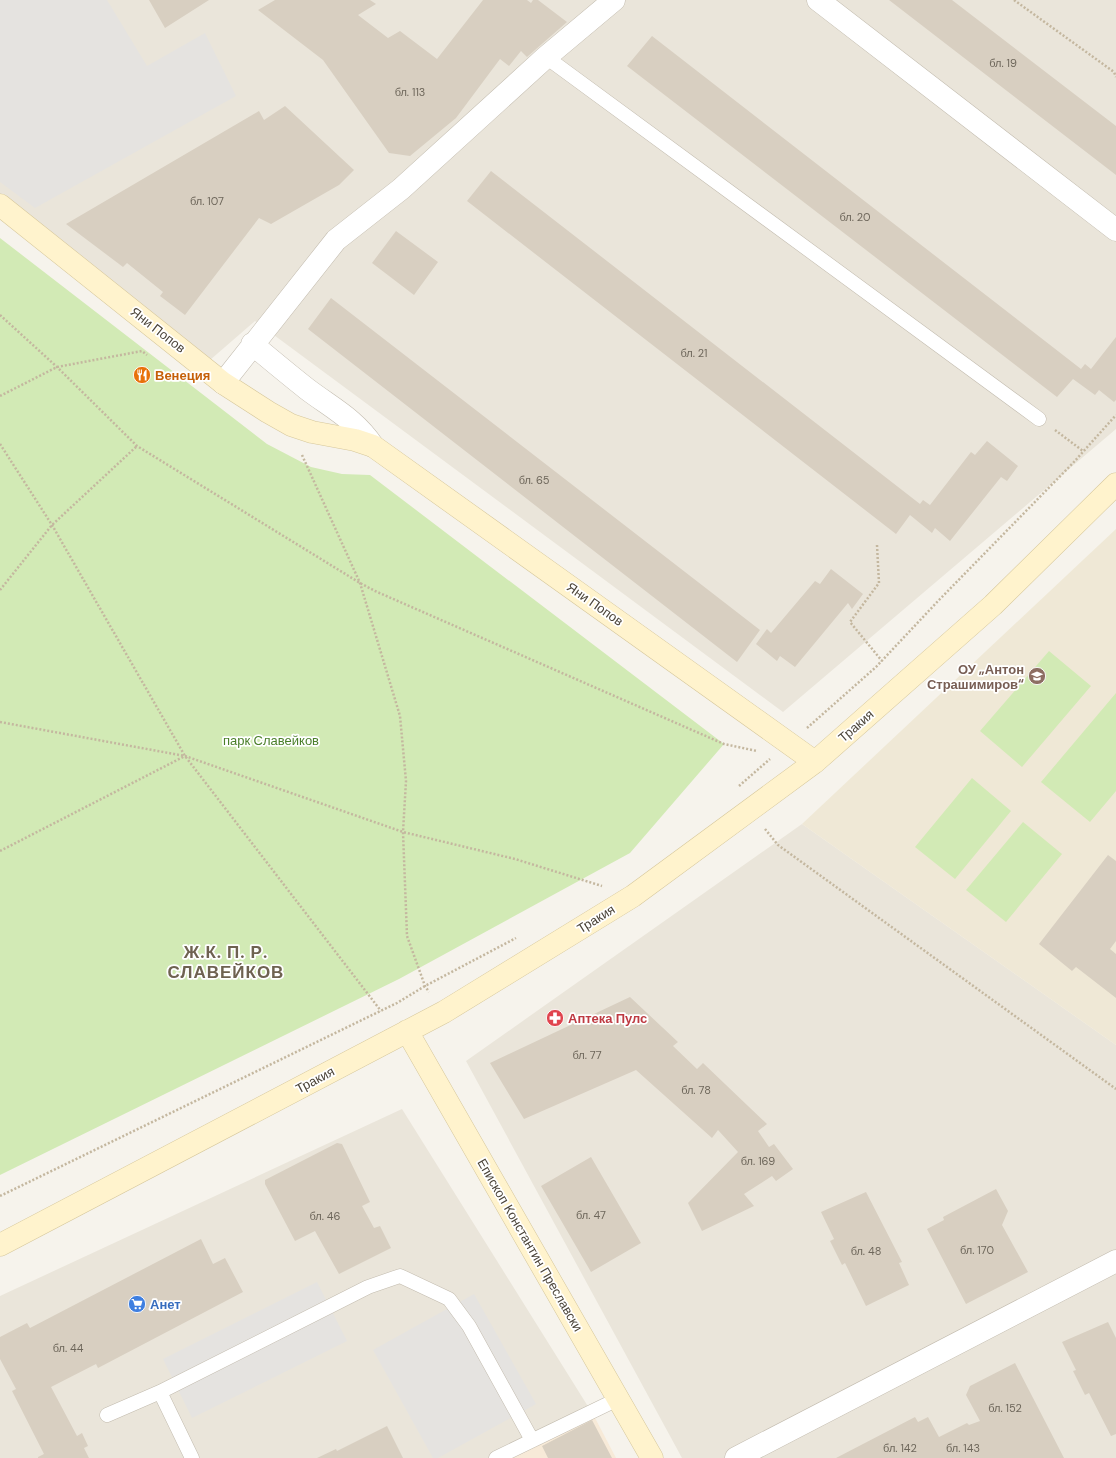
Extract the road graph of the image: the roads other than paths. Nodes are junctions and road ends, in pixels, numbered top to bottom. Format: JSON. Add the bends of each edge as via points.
{"nodes":[{"id":1,"x":614,"y":0,"type":"edge"},
{"id":2,"x":818,"y":0,"type":"edge"},
{"id":3,"x":546,"y":56,"type":"junction"},
{"id":4,"x":0,"y":205,"type":"edge"},
{"id":5,"x":1116,"y":230,"type":"edge"},
{"id":6,"x":252,"y":344,"type":"junction"},
{"id":7,"x":223,"y":382,"type":"junction"},
{"id":8,"x":1039,"y":419,"type":"road end"},
{"id":9,"x":373,"y":446,"type":"junction"},
{"id":10,"x":1116,"y":484,"type":"edge"},
{"id":11,"x":815,"y":762,"type":"junction"},
{"id":12,"x":407,"y":1031,"type":"junction"},
{"id":13,"x":0,"y":1245,"type":"edge"},
{"id":14,"x":1116,"y":1261,"type":"edge"},
{"id":15,"x":160,"y":1392,"type":"junction"},
{"id":16,"x":618,"y":1399,"type":"junction"},
{"id":17,"x":106,"y":1415,"type":"dead end"},
{"id":18,"x":532,"y":1440,"type":"junction"},
{"id":19,"x":192,"y":1458,"type":"edge"},
{"id":20,"x":496,"y":1458,"type":"edge"},
{"id":21,"x":652,"y":1458,"type":"edge"},
{"id":22,"x":736,"y":1458,"type":"edge"}],
"edges":[{"from":1,"to":3,"type":"street"},
{"from":2,"to":5,"type":"street"},
{"from":3,"to":6,"type":"street","via":[[401,189],[336,240]]},
{"from":3,"to":8,"type":"lane"},
{"from":4,"to":7,"type":"street","name":"Яни Попов"},
{"from":6,"to":7,"type":"street"},
{"from":6,"to":9,"type":"street","name":"Яни Попов","via":[[307,389],[348,418],[363,431]]},
{"from":7,"to":9,"type":"street","name":"Яни Попов","via":[[291,425]]},
{"from":9,"to":11,"type":"street","name":"Яни Попов","via":[[783,749]]},
{"from":10,"to":11,"type":"street","name":"Тракия","via":[[993,605]]},
{"from":11,"to":12,"type":"street","name":"Тракия","via":[[633,896],[444,1012]]},
{"from":12,"to":13,"type":"street","name":"Тракия"},
{"from":12,"to":16,"type":"street","name":"Епископ Константин Преславски"},
{"from":14,"to":22,"type":"street"},
{"from":15,"to":17,"type":"lane"},
{"from":15,"to":18,"type":"lane","via":[[368,1287],[400,1276],[448,1298],[469,1326]]},
{"from":15,"to":19,"type":"lane"},
{"from":16,"to":18,"type":"lane"},
{"from":16,"to":21,"type":"street","name":"Епископ Константин Преславски"},
{"from":18,"to":20,"type":"lane"}]}
